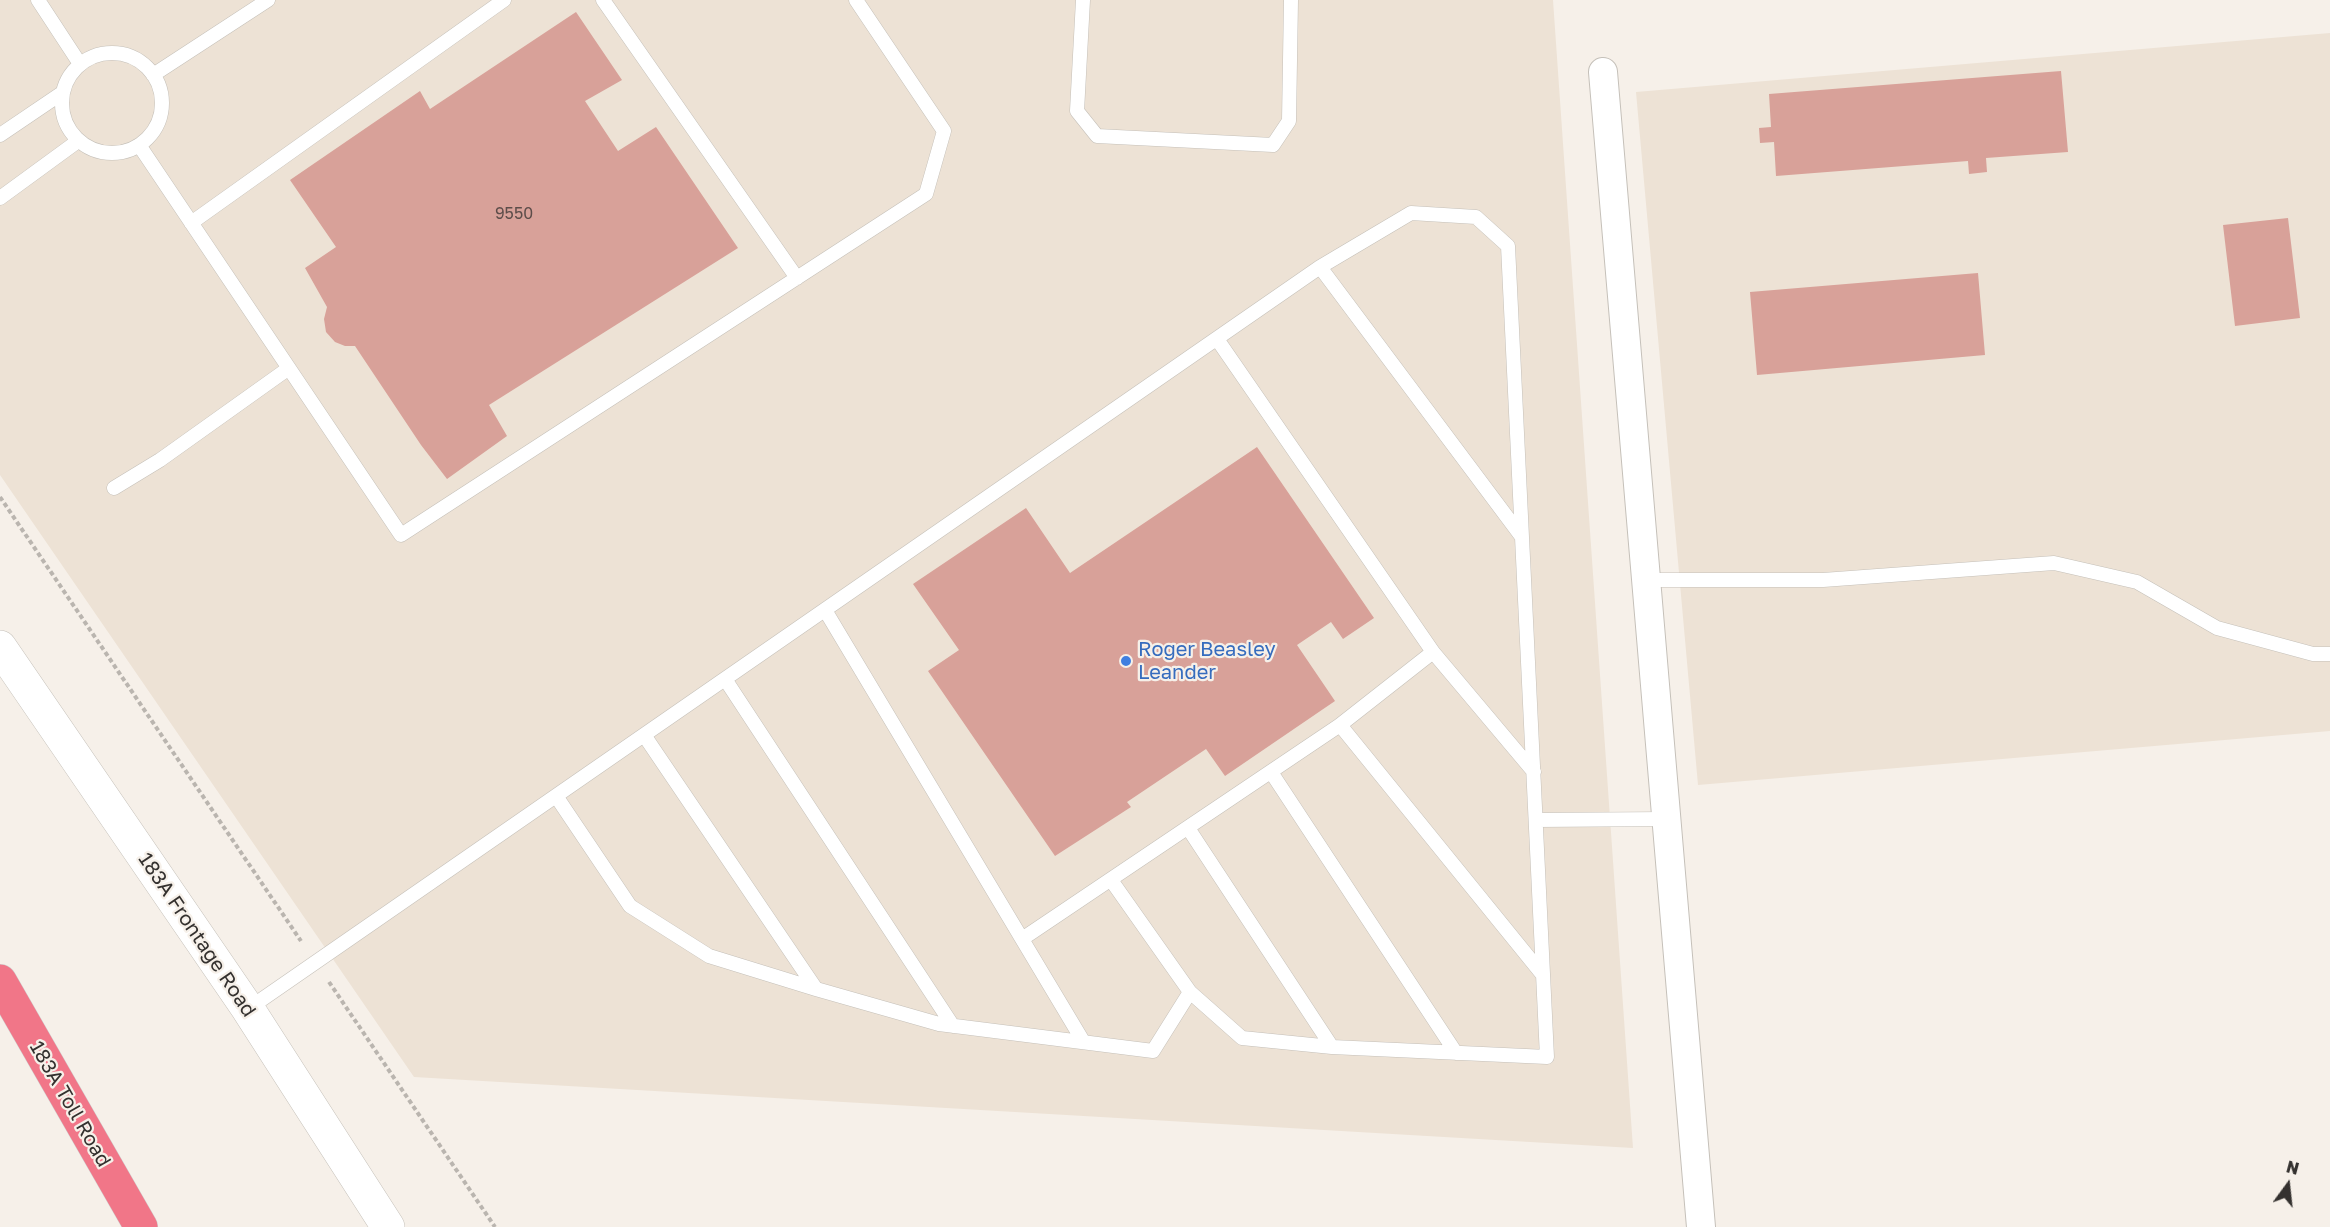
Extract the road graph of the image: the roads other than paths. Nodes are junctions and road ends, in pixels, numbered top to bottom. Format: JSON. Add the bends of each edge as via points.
{"nodes":[{"id":1,"x":38,"y":0,"type":"edge"},
{"id":2,"x":268,"y":0,"type":"edge"},
{"id":3,"x":504,"y":0,"type":"edge"},
{"id":4,"x":603,"y":0,"type":"edge"},
{"id":5,"x":856,"y":0,"type":"edge"},
{"id":6,"x":1083,"y":0,"type":"edge"},
{"id":7,"x":1291,"y":0,"type":"edge"},
{"id":8,"x":80,"y":64,"type":"junction"},
{"id":9,"x":1603,"y":72,"type":"dead end"},
{"id":10,"x":153,"y":75,"type":"junction"},
{"id":11,"x":62,"y":93,"type":"junction"},
{"id":12,"x":0,"y":135,"type":"edge"},
{"id":13,"x":78,"y":141,"type":"junction"},
{"id":14,"x":139,"y":145,"type":"junction"},
{"id":15,"x":0,"y":198,"type":"edge"},
{"id":16,"x":191,"y":223,"type":"junction"},
{"id":17,"x":1320,"y":267,"type":"junction"},
{"id":18,"x":797,"y":278,"type":"junction"},
{"id":19,"x":1217,"y":339,"type":"junction"},
{"id":20,"x":289,"y":368,"type":"junction"},
{"id":21,"x":114,"y":488,"type":"dead end"},
{"id":22,"x":1522,"y":537,"type":"junction"},
{"id":23,"x":1646,"y":580,"type":"junction"},
{"id":24,"x":825,"y":610,"type":"junction"},
{"id":25,"x":0,"y":647,"type":"edge"},
{"id":26,"x":1433,"y":652,"type":"junction"},
{"id":27,"x":2330,"y":654,"type":"edge"},
{"id":28,"x":726,"y":679,"type":"junction"},
{"id":29,"x":1340,"y":725,"type":"junction"},
{"id":30,"x":644,"y":735,"type":"junction"},
{"id":31,"x":1271,"y":772,"type":"junction"},
{"id":32,"x":1533,"y":772,"type":"junction"},
{"id":33,"x":556,"y":796,"type":"junction"},
{"id":34,"x":1666,"y":819,"type":"junction"},
{"id":35,"x":1536,"y":820,"type":"junction"},
{"id":36,"x":1188,"y":828,"type":"junction"},
{"id":37,"x":1111,"y":880,"type":"junction"},
{"id":38,"x":1023,"y":939,"type":"junction"},
{"id":39,"x":1543,"y":975,"type":"junction"},
{"id":40,"x":0,"y":981,"type":"edge"},
{"id":41,"x":816,"y":990,"type":"junction"},
{"id":42,"x":1190,"y":992,"type":"junction"},
{"id":43,"x":248,"y":1009,"type":"junction"},
{"id":44,"x":953,"y":1026,"type":"junction"},
{"id":45,"x":1083,"y":1041,"type":"junction"},
{"id":46,"x":1332,"y":1047,"type":"junction"},
{"id":47,"x":1456,"y":1053,"type":"junction"},
{"id":48,"x":141,"y":1227,"type":"edge"},
{"id":49,"x":388,"y":1227,"type":"edge"},
{"id":50,"x":1701,"y":1227,"type":"edge"}],
"edges":[{"from":1,"to":8,"type":"lane"},
{"from":2,"to":10,"type":"lane"},
{"from":3,"to":16,"type":"lane"},
{"from":4,"to":18,"type":"lane"},
{"from":5,"to":18,"type":"lane","via":[[944,131],[927,194]]},
{"from":6,"to":7,"type":"lane","via":[[1077,111],[1097,136],[1273,145],[1289,121]]},
{"from":8,"to":10,"type":"lane","via":[[113,53],[142,63]]},
{"from":8,"to":11,"type":"lane","via":[[68,77]]},
{"from":9,"to":23,"type":"street"},
{"from":10,"to":14,"type":"lane","via":[[160,89],[159,121]]},
{"from":11,"to":12,"type":"lane"},
{"from":11,"to":13,"type":"lane","via":[[67,127]]},
{"from":13,"to":14,"type":"lane","via":[[109,153]]},
{"from":13,"to":15,"type":"lane"},
{"from":14,"to":16,"type":"lane"},
{"from":16,"to":20,"type":"lane"},
{"from":17,"to":19,"type":"lane"},
{"from":17,"to":22,"type":"lane"},
{"from":17,"to":22,"type":"lane","via":[[1411,213],[1476,217],[1508,246]]},
{"from":18,"to":20,"type":"lane","via":[[401,535]]},
{"from":19,"to":24,"type":"lane"},
{"from":19,"to":26,"type":"lane"},
{"from":20,"to":21,"type":"lane"},
{"from":22,"to":32,"type":"lane"},
{"from":23,"to":27,"type":"lane","via":[[1823,580],[2054,563],[2137,582],[2217,628],[2313,654]]},
{"from":23,"to":34,"type":"street"},
{"from":24,"to":28,"type":"lane"},
{"from":24,"to":38,"type":"lane"},
{"from":25,"to":43,"type":"main road","name":"183A Frontage Road"},
{"from":26,"to":29,"type":"lane"},
{"from":26,"to":32,"type":"lane"},
{"from":28,"to":30,"type":"lane"},
{"from":28,"to":44,"type":"lane"},
{"from":29,"to":31,"type":"lane"},
{"from":29,"to":39,"type":"lane"},
{"from":30,"to":33,"type":"lane"},
{"from":30,"to":41,"type":"lane"},
{"from":31,"to":36,"type":"lane"},
{"from":31,"to":47,"type":"lane"},
{"from":32,"to":35,"type":"lane"},
{"from":33,"to":41,"type":"lane","via":[[630,906],[709,956]]},
{"from":33,"to":43,"type":"lane"},
{"from":34,"to":35,"type":"lane"},
{"from":34,"to":50,"type":"street"},
{"from":35,"to":39,"type":"lane"},
{"from":36,"to":37,"type":"lane"},
{"from":36,"to":46,"type":"lane"},
{"from":37,"to":38,"type":"lane"},
{"from":37,"to":42,"type":"lane"},
{"from":38,"to":45,"type":"lane"},
{"from":39,"to":47,"type":"lane","via":[[1547,1057]]},
{"from":40,"to":48,"type":"highway","name":"183A Toll Road"},
{"from":41,"to":44,"type":"lane"},
{"from":42,"to":45,"type":"lane","via":[[1153,1051]]},
{"from":42,"to":46,"type":"lane","via":[[1242,1038]]},
{"from":43,"to":49,"type":"main road","name":"183A Frontage Road"},
{"from":44,"to":45,"type":"lane"},
{"from":46,"to":47,"type":"lane"}]}
